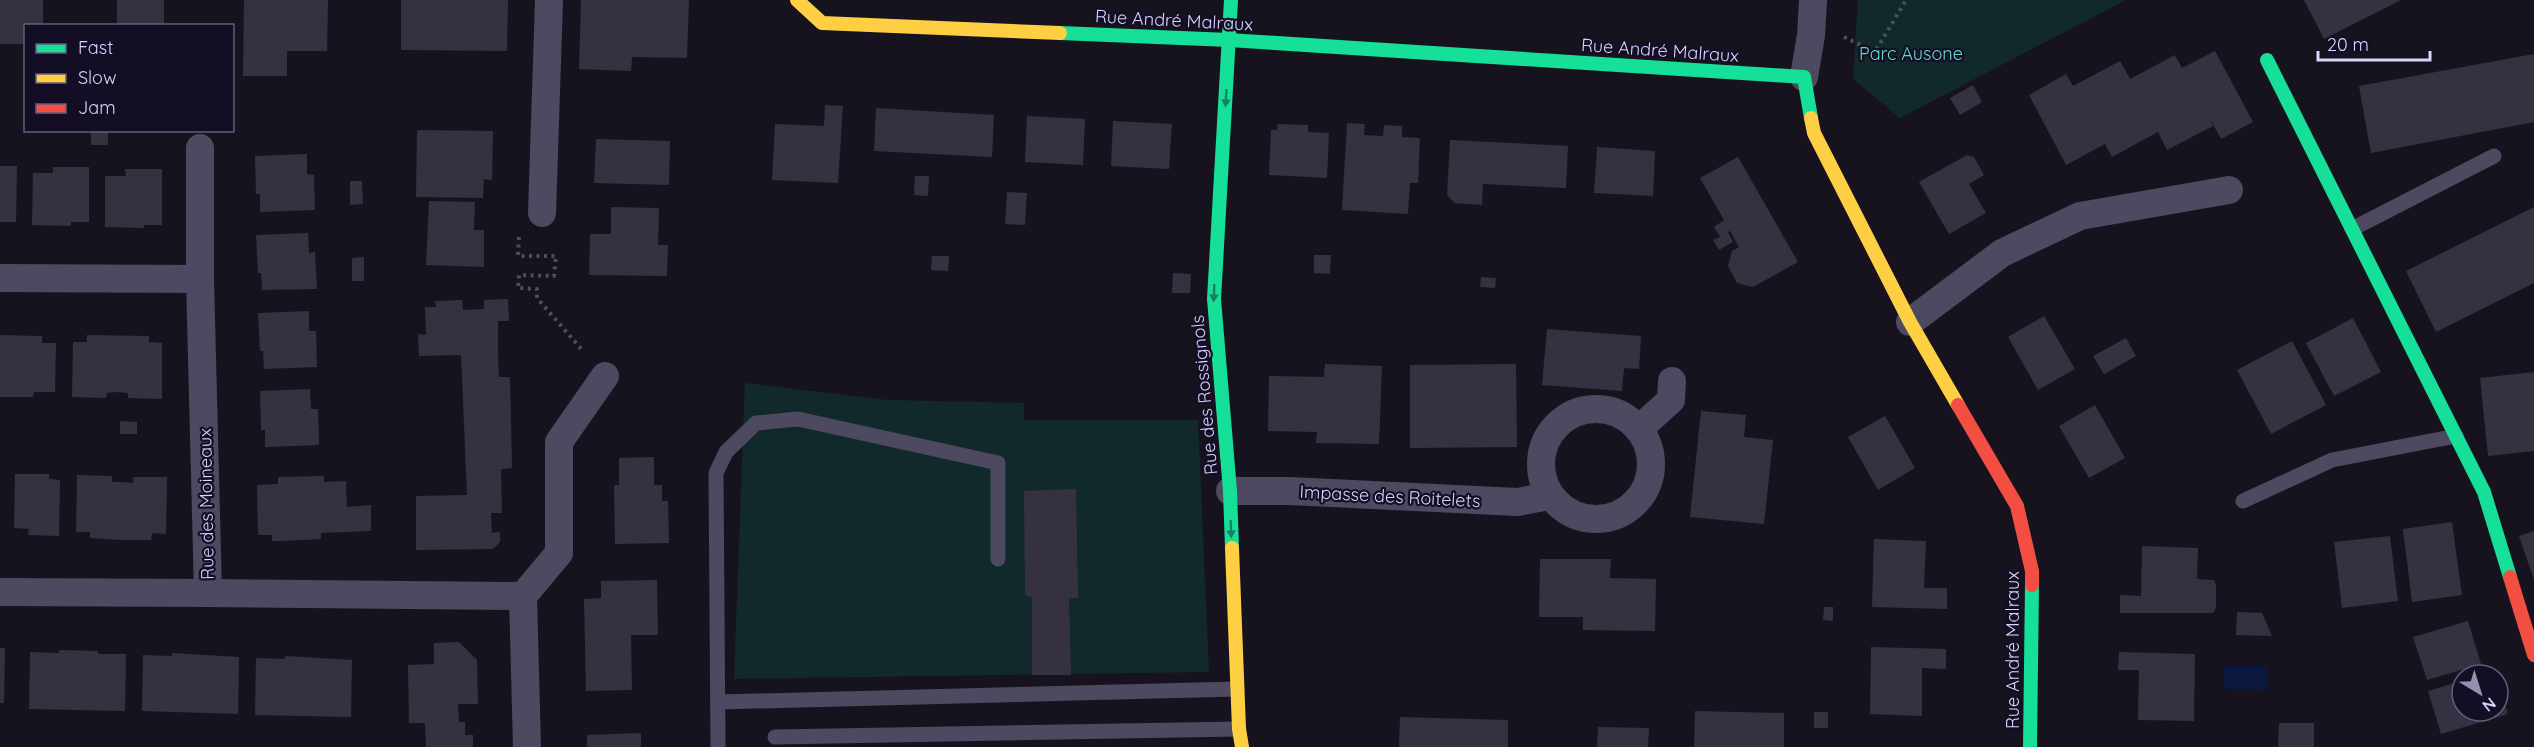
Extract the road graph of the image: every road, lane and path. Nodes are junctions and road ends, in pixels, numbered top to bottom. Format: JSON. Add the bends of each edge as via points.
{"nodes":[{"id":1,"x":549,"y":0,"type":"edge"},
{"id":2,"x":797,"y":0,"type":"edge"},
{"id":3,"x":1231,"y":0,"type":"edge"},
{"id":4,"x":1813,"y":0,"type":"edge"},
{"id":5,"x":1905,"y":0,"type":"edge"},
{"id":6,"x":1811,"y":35,"type":"junction"},
{"id":7,"x":1228,"y":40,"type":"junction"},
{"id":8,"x":2267,"y":60,"type":"dead end"},
{"id":9,"x":1804,"y":76,"type":"junction"},
{"id":10,"x":200,"y":148,"type":"dead end"},
{"id":11,"x":2494,"y":156,"type":"dead end"},
{"id":12,"x":2229,"y":190,"type":"dead end"},
{"id":13,"x":542,"y":213,"type":"joint"},
{"id":14,"x":2352,"y":229,"type":"junction"},
{"id":15,"x":0,"y":278,"type":"edge"},
{"id":16,"x":200,"y":279,"type":"junction"},
{"id":17,"x":1910,"y":322,"type":"junction"},
{"id":18,"x":605,"y":376,"type":"joint"},
{"id":19,"x":1672,"y":381,"type":"dead end"},
{"id":20,"x":1639,"y":429,"type":"junction"},
{"id":21,"x":2456,"y":436,"type":"junction"},
{"id":22,"x":1230,"y":491,"type":"junction"},
{"id":23,"x":1549,"y":496,"type":"junction"},
{"id":24,"x":2243,"y":501,"type":"dead end"},
{"id":25,"x":998,"y":559,"type":"dead end"},
{"id":26,"x":0,"y":592,"type":"edge"},
{"id":27,"x":208,"y":593,"type":"junction"},
{"id":28,"x":523,"y":596,"type":"junction"},
{"id":29,"x":2534,"y":655,"type":"edge"},
{"id":30,"x":1237,"y":688,"type":"junction"},
{"id":31,"x":719,"y":702,"type":"junction"},
{"id":32,"x":1239,"y":729,"type":"junction"},
{"id":33,"x":774,"y":737,"type":"dead end"},
{"id":34,"x":527,"y":747,"type":"edge"},
{"id":35,"x":718,"y":747,"type":"edge"},
{"id":36,"x":1242,"y":747,"type":"edge"},
{"id":37,"x":2030,"y":747,"type":"edge"}],
"edges":[{"from":1,"to":13,"type":"street"},
{"from":2,"to":7,"type":"street","name":"Rue André Malraux","via":[[822,22]]},
{"from":3,"to":7,"type":"street","name":"Rue des Rossignols"},
{"from":4,"to":6,"type":"street"},
{"from":5,"to":6,"type":"path","via":[[1875,52],[1848,37]]},
{"from":6,"to":9,"type":"street"},
{"from":7,"to":9,"type":"street","name":"Rue André Malraux"},
{"from":7,"to":22,"type":"street","name":"Rue des Rossignols","one_way":true,"via":[[1214,299]]},
{"from":8,"to":14,"type":"street"},
{"from":9,"to":17,"type":"street","name":"Rue André Malraux","via":[[1814,133]]},
{"from":10,"to":16,"type":"street","name":"Rue des Moineaux"},
{"from":11,"to":14,"type":"lane"},
{"from":12,"to":17,"type":"street","via":[[2080,216],[2002,253]]},
{"from":13,"to":18,"type":"path","via":[[541,236],[519,236],[518,256],[556,256],[554,276],[519,275],[518,288],[537,289],[537,298]]},
{"from":14,"to":21,"type":"street"},
{"from":15,"to":16,"type":"street"},
{"from":16,"to":27,"type":"street","name":"Rue des Moineaux"},
{"from":17,"to":37,"type":"street","name":"Rue André Malraux","via":[[2017,506],[2032,570]]},
{"from":18,"to":28,"type":"street","via":[[559,442],[559,554]]},
{"from":19,"to":20,"type":"street","via":[[1671,400]]},
{"from":20,"to":23,"type":"street","via":[[1610,410],[1574,413],[1560,423],[1548,437],[1542,454],[1541,472]]},
{"from":20,"to":23,"type":"street","via":[[1652,462],[1650,480],[1636,504],[1610,518],[1591,520],[1573,515]]},
{"from":21,"to":24,"type":"lane","via":[[2332,460]]},
{"from":21,"to":29,"type":"street","via":[[2484,492]]},
{"from":22,"to":23,"type":"street","name":"Impasse des Roitelets","via":[[1518,502]]},
{"from":22,"to":30,"type":"street","name":"Rue des Rossignols","one_way":true},
{"from":25,"to":31,"type":"lane","via":[[998,463],[798,419],[756,423],[726,452],[716,473]]},
{"from":26,"to":27,"type":"street","name":"Rue des Moineaux"},
{"from":27,"to":28,"type":"street"},
{"from":28,"to":34,"type":"street"},
{"from":30,"to":31,"type":"lane"},
{"from":30,"to":32,"type":"street","name":"Rue des Rossignols"},
{"from":31,"to":35,"type":"lane"},
{"from":32,"to":33,"type":"lane"},
{"from":32,"to":36,"type":"street","name":"Rue des Rossignols"}]}
